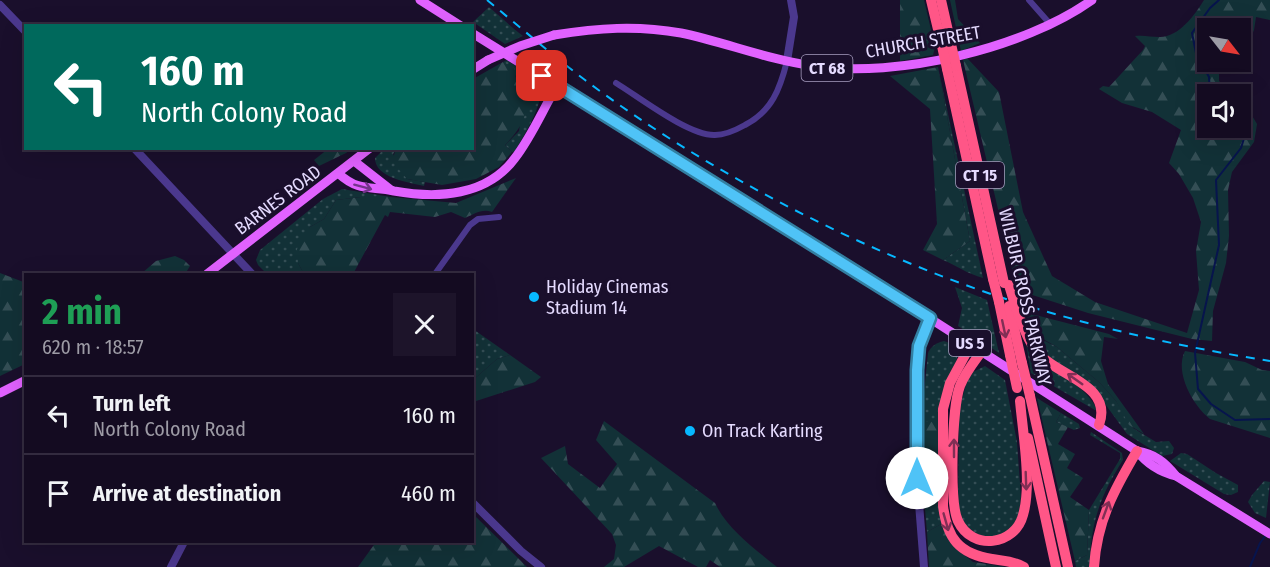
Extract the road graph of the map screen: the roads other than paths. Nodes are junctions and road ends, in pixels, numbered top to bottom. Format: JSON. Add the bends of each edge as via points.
{"nodes":[{"id":1,"x":420,"y":0,"type":"edge"},
{"id":2,"x":791,"y":0,"type":"edge"},
{"id":3,"x":931,"y":0,"type":"edge"},
{"id":4,"x":941,"y":0,"type":"edge"},
{"id":5,"x":1029,"y":0,"type":"edge"},
{"id":6,"x":1092,"y":0,"type":"edge"},
{"id":7,"x":0,"y":5,"type":"edge"},
{"id":8,"x":458,"y":24,"type":"edge"},
{"id":9,"x":1052,"y":25,"type":"junction"},
{"id":10,"x":24,"y":30,"type":"edge"},
{"id":11,"x":474,"y":34,"type":"edge"},
{"id":12,"x":946,"y":45,"type":"junction"},
{"id":13,"x":787,"y":61,"type":"junction"},
{"id":14,"x":951,"y":68,"type":"junction"},
{"id":15,"x":474,"y":69,"type":"edge"},
{"id":16,"x":616,"y":83,"type":"dead end"},
{"id":17,"x":557,"y":86,"type":"junction"},
{"id":18,"x":136,"y":150,"type":"edge"},
{"id":19,"x":368,"y":150,"type":"edge"},
{"id":20,"x":354,"y":161,"type":"junction"},
{"id":21,"x":339,"y":174,"type":"junction"},
{"id":22,"x":391,"y":190,"type":"junction"},
{"id":23,"x":499,"y":217,"type":"dead end"},
{"id":24,"x":233,"y":255,"type":"junction"},
{"id":25,"x":208,"y":273,"type":"edge"},
{"id":26,"x":251,"y":273,"type":"edge"},
{"id":27,"x":436,"y":273,"type":"edge"},
{"id":28,"x":1002,"y":282,"type":"junction"},
{"id":29,"x":1008,"y":305,"type":"junction"},
{"id":30,"x":930,"y":318,"type":"junction"},
{"id":31,"x":971,"y":344,"type":"junction"},
{"id":32,"x":982,"y":351,"type":"junction"},
{"id":33,"x":24,"y":381,"type":"edge"},
{"id":34,"x":0,"y":393,"type":"edge"},
{"id":35,"x":1025,"y":399,"type":"junction"},
{"id":36,"x":1099,"y":425,"type":"junction"},
{"id":37,"x":1137,"y":451,"type":"junction"},
{"id":38,"x":474,"y":504,"type":"edge"},
{"id":39,"x":1269,"y":533,"type":"edge"},
{"id":40,"x":183,"y":543,"type":"edge"},
{"id":41,"x":171,"y":567,"type":"edge"},
{"id":42,"x":541,"y":567,"type":"edge"},
{"id":43,"x":924,"y":567,"type":"edge"},
{"id":44,"x":1024,"y":567,"type":"edge"},
{"id":45,"x":1056,"y":567,"type":"edge"},
{"id":46,"x":1068,"y":567,"type":"edge"},
{"id":47,"x":1094,"y":567,"type":"edge"}],
"edges":[{"from":1,"to":8,"type":"main road"},
{"from":2,"to":13,"type":"street","via":[[794,16]]},
{"from":3,"to":12,"type":"highway","name":"WILBUR CROSS PARKWAY","number":"CT 15"},
{"from":4,"to":12,"type":"highway","name":"WILBUR CROSS PARKWAY","number":"CT 15"},
{"from":5,"to":9,"type":"street"},
{"from":6,"to":9,"type":"main road","name":"CHURCH STREET","number":"CT 68"},
{"from":7,"to":10,"type":"street"},
{"from":9,"to":13,"type":"main road","name":"CHURCH STREET","number":"CT 68","via":[[990,46],[900,65],[857,70]]},
{"from":11,"to":17,"type":"main road","number":"US 5"},
{"from":12,"to":14,"type":"highway","name":"WILBUR CROSS PARKWAY","number":"CT 15","bridge":true},
{"from":13,"to":15,"type":"main road","name":"CHURCH STREET","number":"CT 68","bridge":true,"via":[[682,34],[599,28],[554,35],[520,46]]},
{"from":13,"to":16,"type":"street","via":[[774,101],[754,120],[723,134],[698,132]]},
{"from":14,"to":28,"type":"highway","name":"WILBUR CROSS PARKWAY","number":"CT 15"},
{"from":14,"to":28,"type":"highway","name":"WILBUR CROSS PARKWAY","number":"CT 15"},
{"from":17,"to":22,"type":"main road","via":[[515,158],[490,181],[441,195]]},
{"from":17,"to":30,"type":"main road","number":"US 5"},
{"from":18,"to":24,"type":"street"},
{"from":19,"to":20,"type":"main road","name":"BARNES ROAD"},
{"from":20,"to":21,"type":"main road","name":"BARNES ROAD"},
{"from":20,"to":22,"type":"main road"},
{"from":21,"to":22,"type":"main road","one_way":true,"via":[[358,187]]},
{"from":21,"to":24,"type":"main road","name":"BARNES ROAD"},
{"from":23,"to":27,"type":"street","via":[[478,219],[470,225]]},
{"from":24,"to":25,"type":"main road","name":"BARNES ROAD"},
{"from":24,"to":26,"type":"street"},
{"from":28,"to":29,"type":"highway","bridge":true},
{"from":28,"to":29,"type":"highway","name":"WILBUR CROSS PARKWAY","number":"CT 15","bridge":true},
{"from":29,"to":35,"type":"highway","name":"WILBUR CROSS PARKWAY","number":"CT 15","bridge":true,"via":[[1022,363]]},
{"from":29,"to":35,"type":"highway","name":"WILBUR CROSS PARKWAY","number":"CT 15","one_way":true,"bridge":true,"via":[[1010,355],[1017,388]]},
{"from":36,"to":29,"type":"highway","one_way":true,"via":[[1100,403],[1079,381],[1042,357]]},
{"from":30,"to":31,"type":"main road","number":"US 5"},
{"from":30,"to":43,"type":"street","via":[[919,346],[917,370],[917,478]]},
{"from":31,"to":32,"type":"main road","number":"US 5"},
{"from":31,"to":44,"type":"highway","one_way":true,"via":[[950,382],[943,409],[944,518],[952,537],[974,555]]},
{"from":35,"to":32,"type":"highway","one_way":true,"via":[[1023,517],[1007,537],[990,542],[981,540],[966,533],[954,510],[954,422],[960,386]]},
{"from":32,"to":36,"type":"main road","number":"US 5"},
{"from":33,"to":34,"type":"main road"},
{"from":35,"to":45,"type":"highway","name":"WILBUR CROSS PARKWAY","number":"CT 15"},
{"from":35,"to":46,"type":"highway","name":"WILBUR CROSS PARKWAY","number":"CT 15"},
{"from":36,"to":37,"type":"main road","number":"US 5"},
{"from":37,"to":39,"type":"main road","number":"US 5","via":[[1147,462]]},
{"from":47,"to":37,"type":"highway","one_way":true,"via":[[1105,512]]},
{"from":38,"to":42,"type":"street"},
{"from":40,"to":41,"type":"street"}]}
